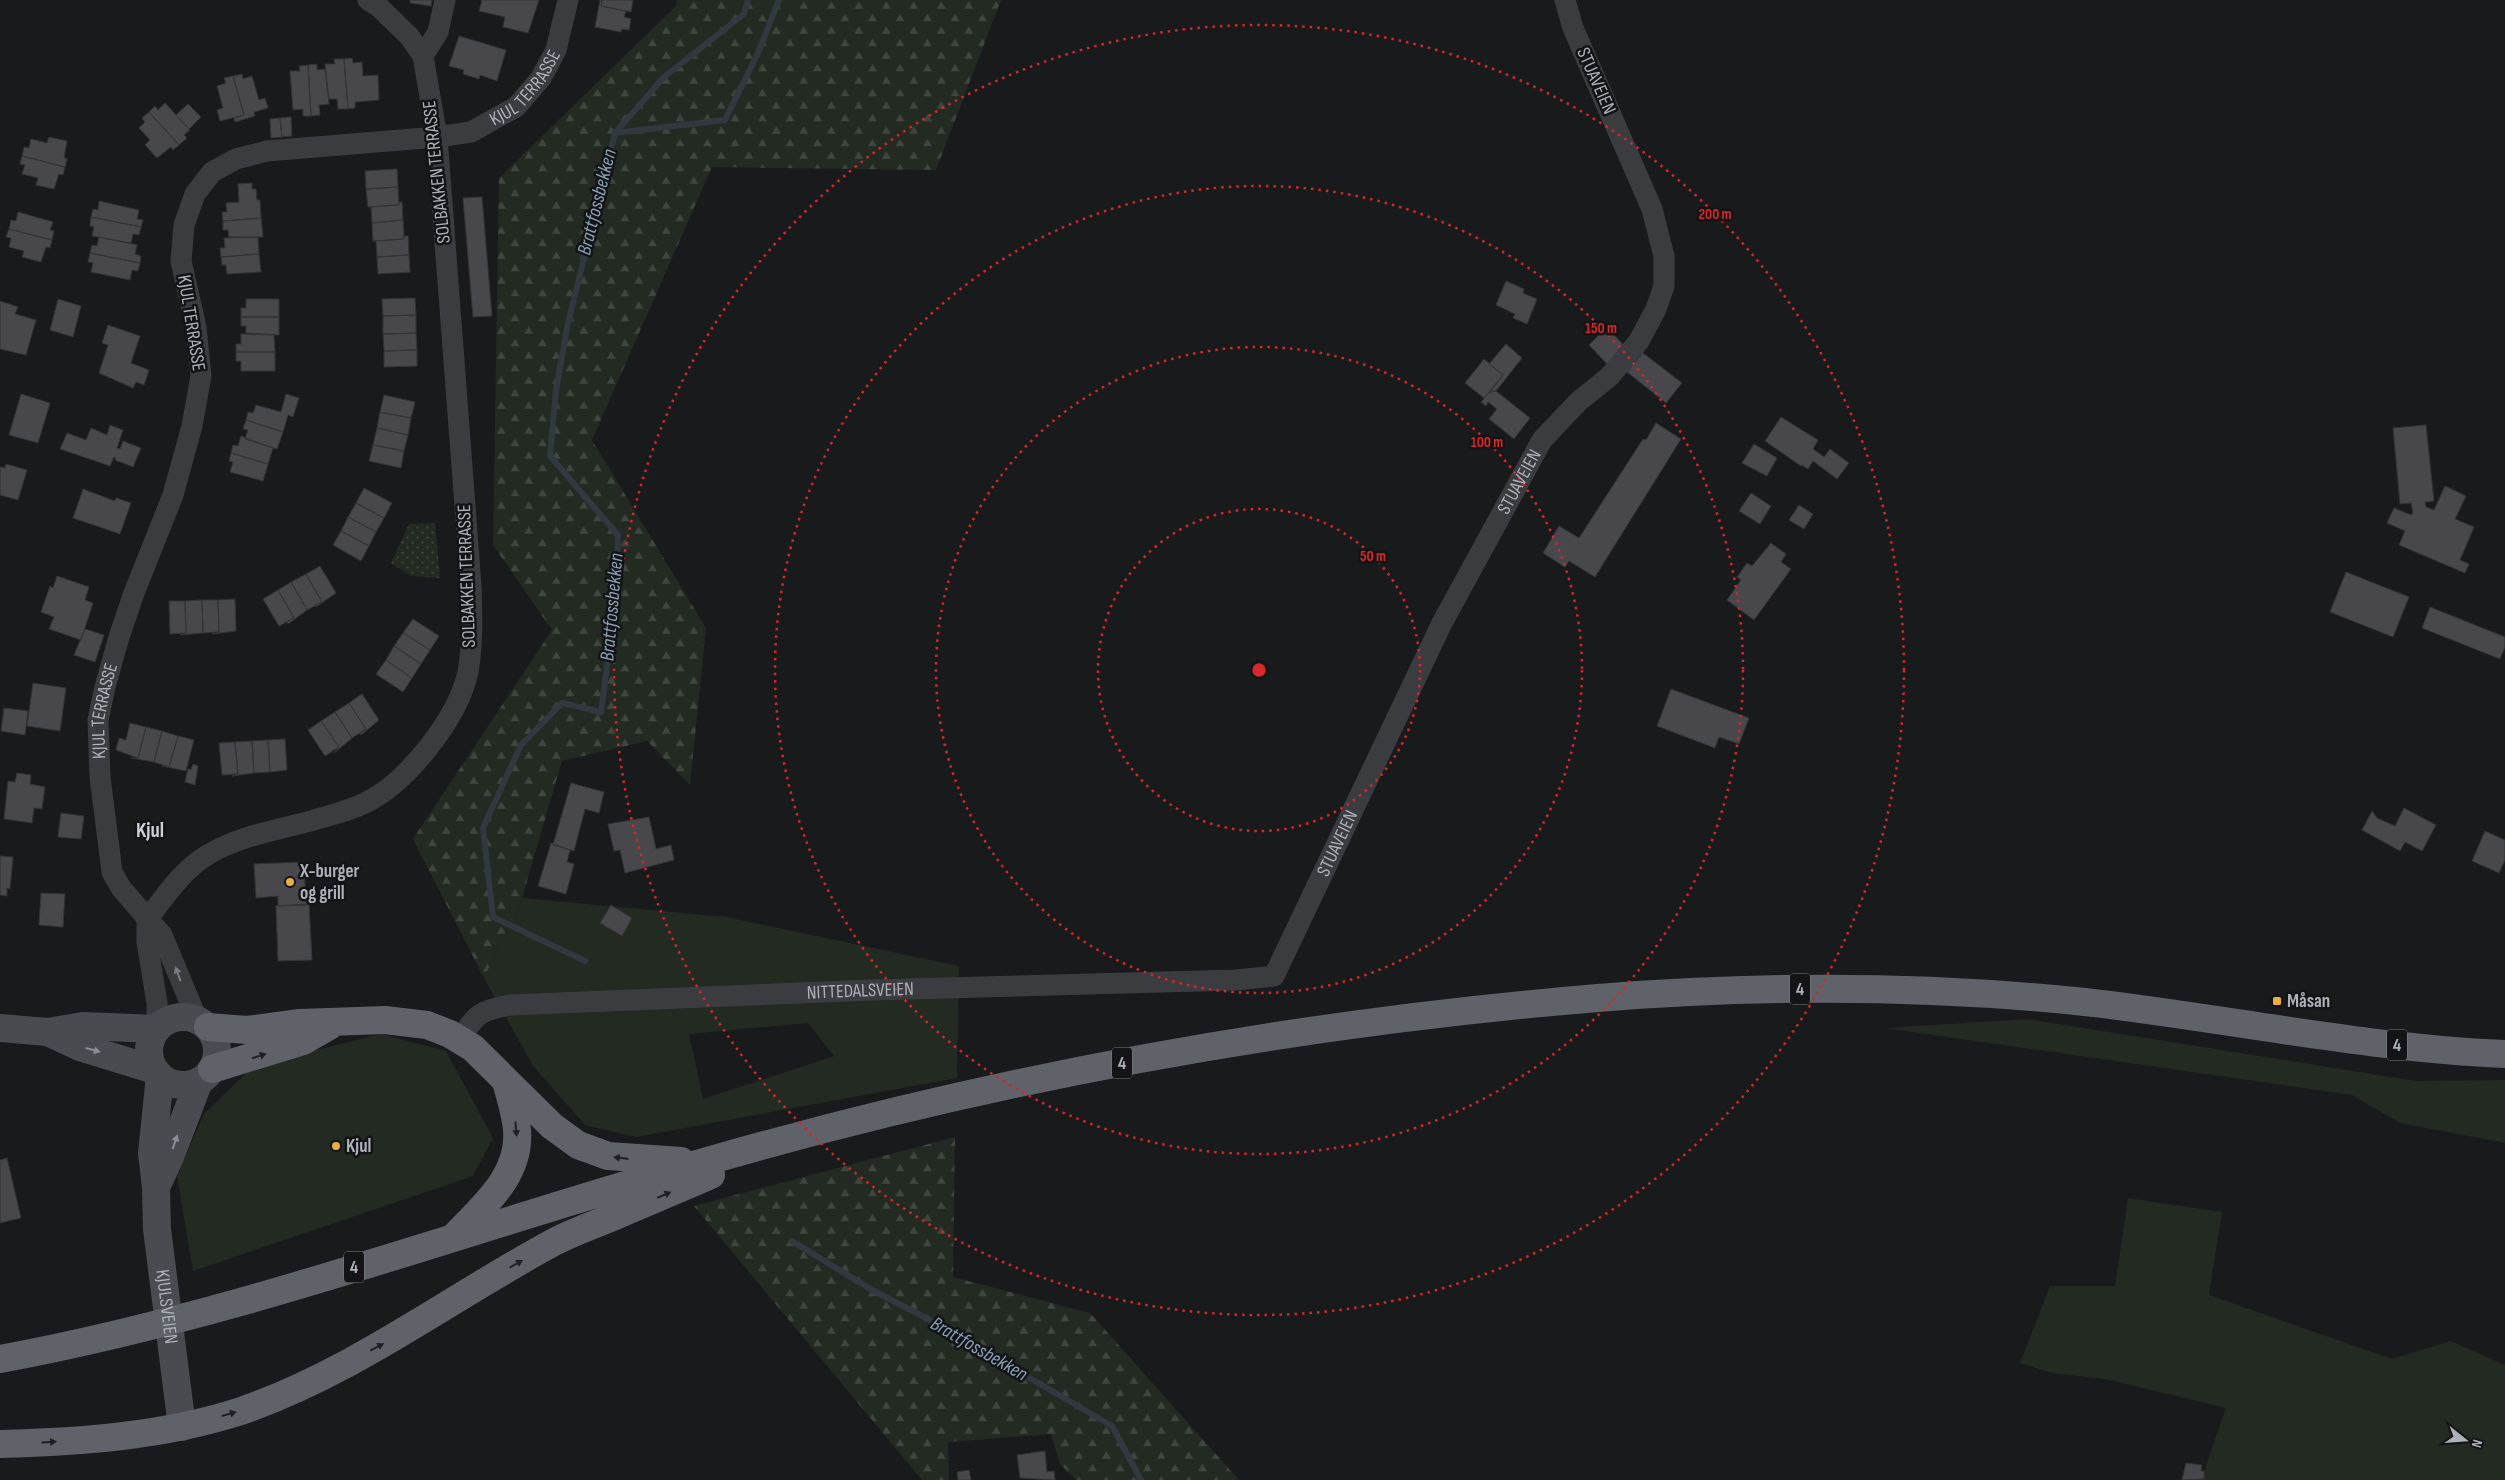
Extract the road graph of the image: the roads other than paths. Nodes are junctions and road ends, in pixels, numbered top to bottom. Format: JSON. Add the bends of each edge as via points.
{"nodes":[{"id":1,"x":368,"y":0,"type":"edge"},
{"id":2,"x":446,"y":0,"type":"edge"},
{"id":3,"x":568,"y":0,"type":"edge"},
{"id":4,"x":1564,"y":0,"type":"edge"},
{"id":5,"x":422,"y":56,"type":"junction"},
{"id":6,"x":437,"y":137,"type":"junction"},
{"id":7,"x":147,"y":920,"type":"junction"},
{"id":8,"x":1274,"y":976,"type":"joint"},
{"id":9,"x":202,"y":1023,"type":"junction"},
{"id":10,"x":335,"y":1023,"type":"junction"},
{"id":11,"x":0,"y":1028,"type":"edge"},
{"id":12,"x":157,"y":1029,"type":"junction"},
{"id":13,"x":48,"y":1032,"type":"junction"},
{"id":14,"x":460,"y":1040,"type":"junction"},
{"id":15,"x":2505,"y":1054,"type":"edge"},
{"id":16,"x":158,"y":1073,"type":"junction"},
{"id":17,"x":205,"y":1075,"type":"junction"},
{"id":18,"x":506,"y":1082,"type":"junction"},
{"id":19,"x":801,"y":1135,"type":"junction"},
{"id":20,"x":705,"y":1161,"type":"junction"},
{"id":21,"x":156,"y":1187,"type":"junction"},
{"id":22,"x":454,"y":1237,"type":"junction"},
{"id":23,"x":0,"y":1359,"type":"edge"},
{"id":24,"x":182,"y":1426,"type":"junction"},
{"id":25,"x":0,"y":1444,"type":"edge"}],
"edges":[{"from":1,"to":5,"type":"street","name":"SOLBAKKEN TERRASSE","via":[[409,36]]},
{"from":2,"to":5,"type":"street","via":[[438,32]]},
{"from":3,"to":6,"type":"street","name":"KJUL TERRASSE","via":[[556,50],[541,78],[516,107],[471,132]]},
{"from":4,"to":8,"type":"street","name":"STUAVEIEN","via":[[1572,28],[1652,209],[1664,256],[1661,294],[1639,341],[1610,376],[1578,402],[1542,440],[1442,623]]},
{"from":5,"to":6,"type":"street","name":"SOLBAKKEN TERRASSE"},
{"from":6,"to":7,"type":"street","name":"SOLBAKKEN TERRASSE","via":[[471,585],[472,639],[460,697],[426,752],[393,785],[364,803],[232,843],[208,855],[180,878]]},
{"from":6,"to":7,"type":"street","name":"KJUL TERRASSE","via":[[266,151],[236,159],[212,172],[195,194],[184,225],[181,261],[196,327],[201,376],[192,426],[173,495],[119,637],[98,720],[100,777],[110,863],[121,888]]},
{"from":9,"to":7,"type":"street","name":"KJUL TERRASSE","one_way":true,"via":[[162,934]]},
{"from":7,"to":12,"type":"street"},
{"from":8,"to":14,"type":"street","name":"NITTEDALSVEIEN","via":[[1236,980],[872,990],[510,1005],[479,1014]]},
{"from":9,"to":10,"type":"highway","number":"4","via":[[247,1030],[300,1023]]},
{"from":9,"to":12,"type":"main road","via":[[177,1017]]},
{"from":9,"to":17,"type":"main road","via":[[215,1036],[218,1047],[217,1059]]},
{"from":10,"to":14,"type":"highway","number":"4","via":[[406,1021],[439,1029]]},
{"from":17,"to":10,"type":"highway","number":"4","one_way":true,"via":[[303,1041]]},
{"from":11,"to":13,"type":"main road"},
{"from":12,"to":13,"type":"main road","via":[[83,1026]]},
{"from":12,"to":16,"type":"main road","via":[[149,1054]]},
{"from":13,"to":16,"type":"main road","one_way":true,"via":[[80,1047]]},
{"from":14,"to":18,"type":"highway","number":"4","via":[[483,1056]]},
{"from":15,"to":19,"type":"highway","number":"4","via":[[2380,1043],[2038,998],[1860,989],[1730,990],[1520,1005],[1234,1043],[1000,1087]]},
{"from":16,"to":17,"type":"main road","via":[[174,1084],[183,1085]]},
{"from":16,"to":21,"type":"main road","name":"KJULSVEIEN","via":[[152,1153]]},
{"from":21,"to":17,"type":"main road","name":"KJULSVEIEN","one_way":true},
{"from":20,"to":18,"type":"highway","number":"4","one_way":true,"via":[[632,1159],[584,1148],[552,1126]]},
{"from":18,"to":22,"type":"highway","number":"4","one_way":true,"via":[[518,1131],[514,1161],[497,1190]]},
{"from":19,"to":20,"type":"highway","number":"4"},
{"from":24,"to":19,"type":"highway","number":"4","one_way":true,"via":[[241,1411],[299,1386],[390,1340],[556,1241]]},
{"from":20,"to":22,"type":"highway","number":"4"},
{"from":21,"to":24,"type":"main road","name":"KJULSVEIEN","via":[[160,1254]]},
{"from":22,"to":23,"type":"highway","number":"4","via":[[184,1317]]},
{"from":25,"to":24,"type":"highway","number":"4","one_way":true,"via":[[85,1439]]}]}
